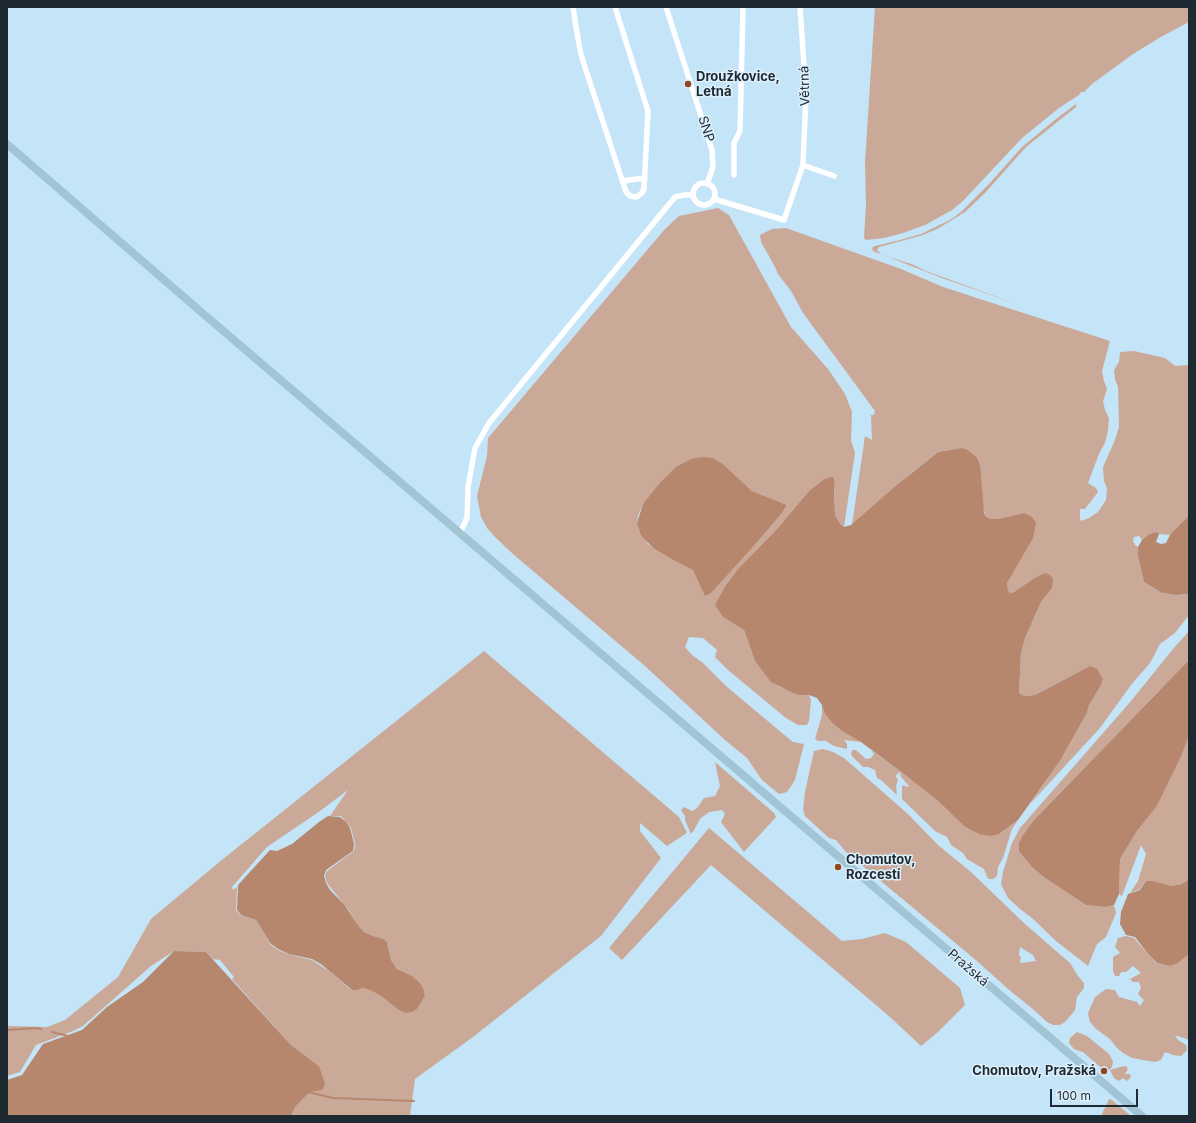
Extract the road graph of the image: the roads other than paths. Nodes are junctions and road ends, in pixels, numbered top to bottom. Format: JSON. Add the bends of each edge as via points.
{"nodes":[{"id":1,"x":573,"y":7,"type":"edge"},
{"id":2,"x":615,"y":7,"type":"edge"},
{"id":3,"x":666,"y":7,"type":"edge"},
{"id":4,"x":743,"y":7,"type":"edge"},
{"id":5,"x":800,"y":7,"type":"edge"},
{"id":6,"x":7,"y":144,"type":"edge"},
{"id":7,"x":803,"y":165,"type":"junction"},
{"id":8,"x":734,"y":175,"type":"dead end"},
{"id":9,"x":834,"y":176,"type":"dead end"},
{"id":10,"x":645,"y":178,"type":"junction"},
{"id":11,"x":622,"y":182,"type":"junction"},
{"id":12,"x":707,"y":184,"type":"junction"},
{"id":13,"x":693,"y":195,"type":"junction"},
{"id":14,"x":714,"y":199,"type":"junction"},
{"id":15,"x":460,"y":533,"type":"junction"},
{"id":16,"x":1142,"y":1116,"type":"edge"}],
"edges":[{"from":1,"to":11,"type":"street","via":[[582,55]]},
{"from":2,"to":10,"type":"street","via":[[648,111]]},
{"from":3,"to":12,"type":"street","name":"SNP","via":[[712,150],[713,167]]},
{"from":4,"to":8,"type":"street","via":[[740,131],[734,143]]},
{"from":5,"to":7,"type":"street","name":"Větrná","via":[[806,94]]},
{"from":6,"to":15,"type":"main road","name":"Pražská"},
{"from":7,"to":9,"type":"street"},
{"from":7,"to":14,"type":"street","name":"Větrná","via":[[784,220]]},
{"from":10,"to":11,"type":"street"},
{"from":10,"to":11,"type":"street","via":[[643,192],[636,197],[627,194]]},
{"from":12,"to":13,"type":"street","via":[[699,185]]},
{"from":12,"to":14,"type":"street","via":[[714,190]]},
{"from":13,"to":14,"type":"street","via":[[698,203],[703,205],[711,203]]},
{"from":13,"to":15,"type":"street","via":[[675,197],[489,423],[475,448],[468,487],[467,518]]},
{"from":15,"to":16,"type":"main road","name":"Pražská"}]}
